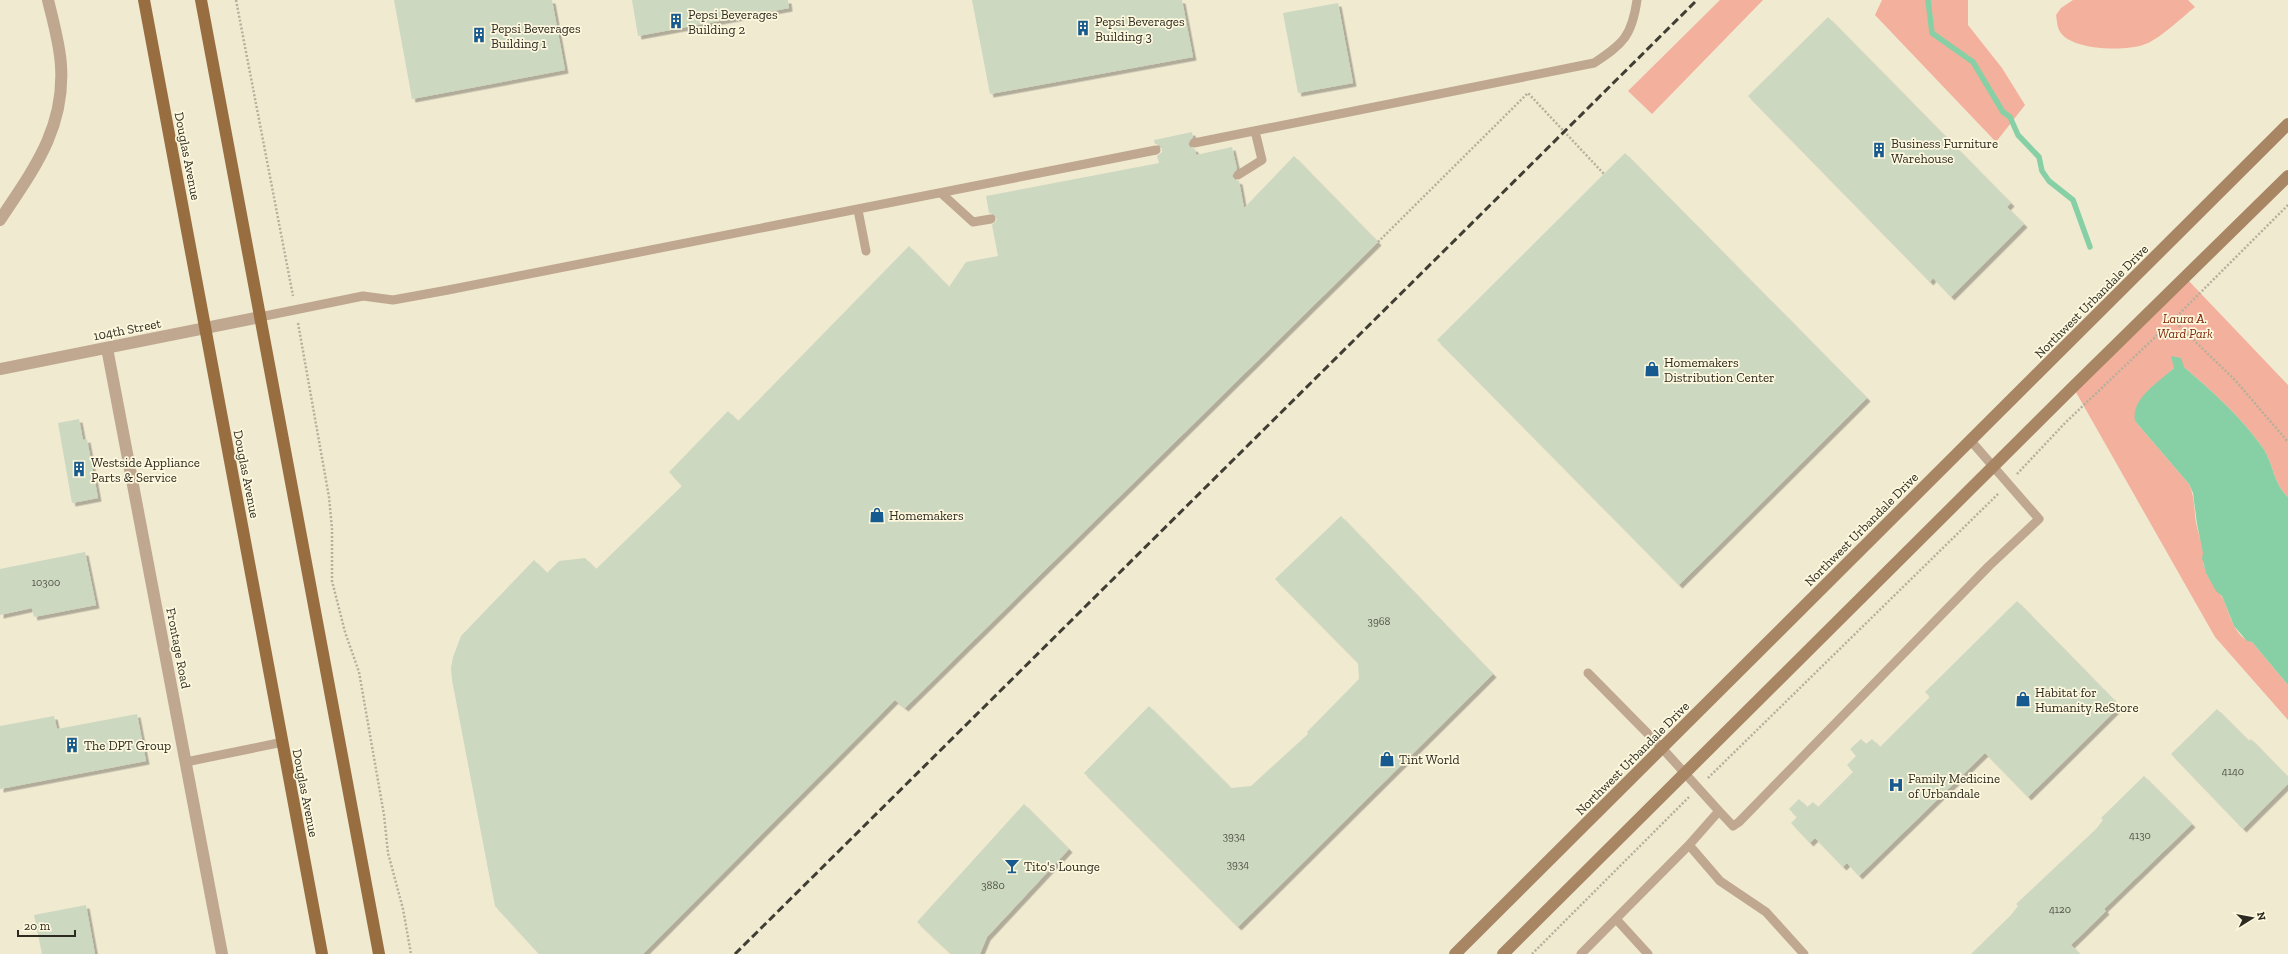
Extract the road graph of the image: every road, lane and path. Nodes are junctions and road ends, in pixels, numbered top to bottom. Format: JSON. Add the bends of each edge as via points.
{"nodes":[{"id":1,"x":48,"y":0,"type":"edge"},
{"id":2,"x":144,"y":0,"type":"edge"},
{"id":3,"x":201,"y":0,"type":"edge"},
{"id":4,"x":236,"y":0,"type":"edge"},
{"id":5,"x":1637,"y":0,"type":"edge"},
{"id":6,"x":2288,"y":124,"type":"edge"},
{"id":7,"x":1255,"y":131,"type":"junction"},
{"id":8,"x":1194,"y":143,"type":"dead end"},
{"id":9,"x":1156,"y":150,"type":"dead end"},
{"id":10,"x":1604,"y":174,"type":"dead end"},
{"id":11,"x":1238,"y":175,"type":"dead end"},
{"id":12,"x":2288,"y":176,"type":"edge"},
{"id":13,"x":941,"y":194,"type":"junction"},
{"id":14,"x":2288,"y":205,"type":"edge"},
{"id":15,"x":858,"y":210,"type":"junction"},
{"id":16,"x":991,"y":219,"type":"dead end"},
{"id":17,"x":0,"y":220,"type":"edge"},
{"id":18,"x":1378,"y":242,"type":"dead end"},
{"id":19,"x":866,"y":251,"type":"dead end"},
{"id":20,"x":295,"y":309,"type":"junction"},
{"id":21,"x":260,"y":317,"type":"junction"},
{"id":22,"x":2172,"y":320,"type":"junction"},
{"id":23,"x":206,"y":328,"type":"junction"},
{"id":24,"x":108,"y":348,"type":"junction"},
{"id":25,"x":0,"y":369,"type":"edge"},
{"id":26,"x":1971,"y":441,"type":"junction"},
{"id":27,"x":2288,"y":442,"type":"edge"},
{"id":28,"x":1993,"y":466,"type":"junction"},
{"id":29,"x":2008,"y":484,"type":"junction"},
{"id":30,"x":1588,"y":673,"type":"dead end"},
{"id":31,"x":283,"y":742,"type":"junction"},
{"id":32,"x":1662,"y":748,"type":"junction"},
{"id":33,"x":186,"y":762,"type":"junction"},
{"id":34,"x":1685,"y":775,"type":"junction"},
{"id":35,"x":1698,"y":788,"type":"junction"},
{"id":36,"x":1719,"y":811,"type":"junction"},
{"id":37,"x":1688,"y":845,"type":"junction"},
{"id":38,"x":1617,"y":920,"type":"junction"},
{"id":39,"x":222,"y":954,"type":"edge"},
{"id":40,"x":322,"y":954,"type":"edge"},
{"id":41,"x":378,"y":954,"type":"edge"},
{"id":42,"x":411,"y":954,"type":"edge"},
{"id":43,"x":1455,"y":954,"type":"edge"},
{"id":44,"x":1503,"y":954,"type":"edge"},
{"id":45,"x":1532,"y":954,"type":"edge"},
{"id":46,"x":1581,"y":954,"type":"edge"},
{"id":47,"x":1648,"y":954,"type":"edge"},
{"id":48,"x":1804,"y":954,"type":"edge"}],
"edges":[{"from":1,"to":17,"type":"street","via":[[61,65],[61,96],[48,144]]},
{"from":2,"to":23,"type":"main road","name":"Douglas Avenue"},
{"from":3,"to":21,"type":"main road"},
{"from":4,"to":20,"type":"path"},
{"from":5,"to":7,"type":"lane","via":[[1627,38],[1594,63]]},
{"from":6,"to":26,"type":"main road","name":"Northwest Urbandale Drive"},
{"from":7,"to":8,"type":"lane"},
{"from":7,"to":11,"type":"lane","via":[[1262,160]]},
{"from":9,"to":13,"type":"lane"},
{"from":10,"to":18,"type":"path","via":[[1528,93]]},
{"from":12,"to":28,"type":"main road"},
{"from":13,"to":15,"type":"lane"},
{"from":13,"to":16,"type":"lane","via":[[973,222]]},
{"from":14,"to":22,"type":"path"},
{"from":15,"to":19,"type":"lane"},
{"from":15,"to":20,"type":"lane","via":[[401,299],[363,296]]},
{"from":20,"to":21,"type":"lane"},
{"from":20,"to":42,"type":"path","via":[[329,497],[332,581],[345,632],[359,672],[384,815],[388,853],[403,909]]},
{"from":21,"to":23,"type":"street","name":"104th Street"},
{"from":21,"to":41,"type":"main road"},
{"from":22,"to":27,"type":"path","via":[[2235,380]]},
{"from":22,"to":29,"type":"path","via":[[2065,423]]},
{"from":23,"to":24,"type":"street","name":"104th Street"},
{"from":23,"to":31,"type":"main road","name":"Douglas Avenue"},
{"from":24,"to":25,"type":"street","name":"104th Street"},
{"from":24,"to":33,"type":"street","name":"Frontage Road"},
{"from":26,"to":28,"type":"lane"},
{"from":26,"to":32,"type":"main road","name":"Northwest Urbandale Drive"},
{"from":28,"to":29,"type":"lane"},
{"from":28,"to":34,"type":"main road"},
{"from":29,"to":35,"type":"path"},
{"from":29,"to":36,"type":"lane","via":[[2039,519],[1989,566],[1739,822],[1733,826]]},
{"from":30,"to":32,"type":"lane"},
{"from":31,"to":33,"type":"lane"},
{"from":31,"to":40,"type":"main road","name":"Douglas Avenue"},
{"from":32,"to":34,"type":"lane"},
{"from":32,"to":43,"type":"main road","name":"Northwest Urbandale Drive"},
{"from":33,"to":39,"type":"street","name":"Frontage Road"},
{"from":34,"to":35,"type":"lane"},
{"from":34,"to":44,"type":"main road"},
{"from":35,"to":36,"type":"lane"},
{"from":35,"to":45,"type":"path"},
{"from":36,"to":37,"type":"lane"},
{"from":37,"to":38,"type":"lane"},
{"from":37,"to":48,"type":"lane","via":[[1720,881],[1766,912]]},
{"from":38,"to":46,"type":"lane"},
{"from":38,"to":47,"type":"lane"}]}
